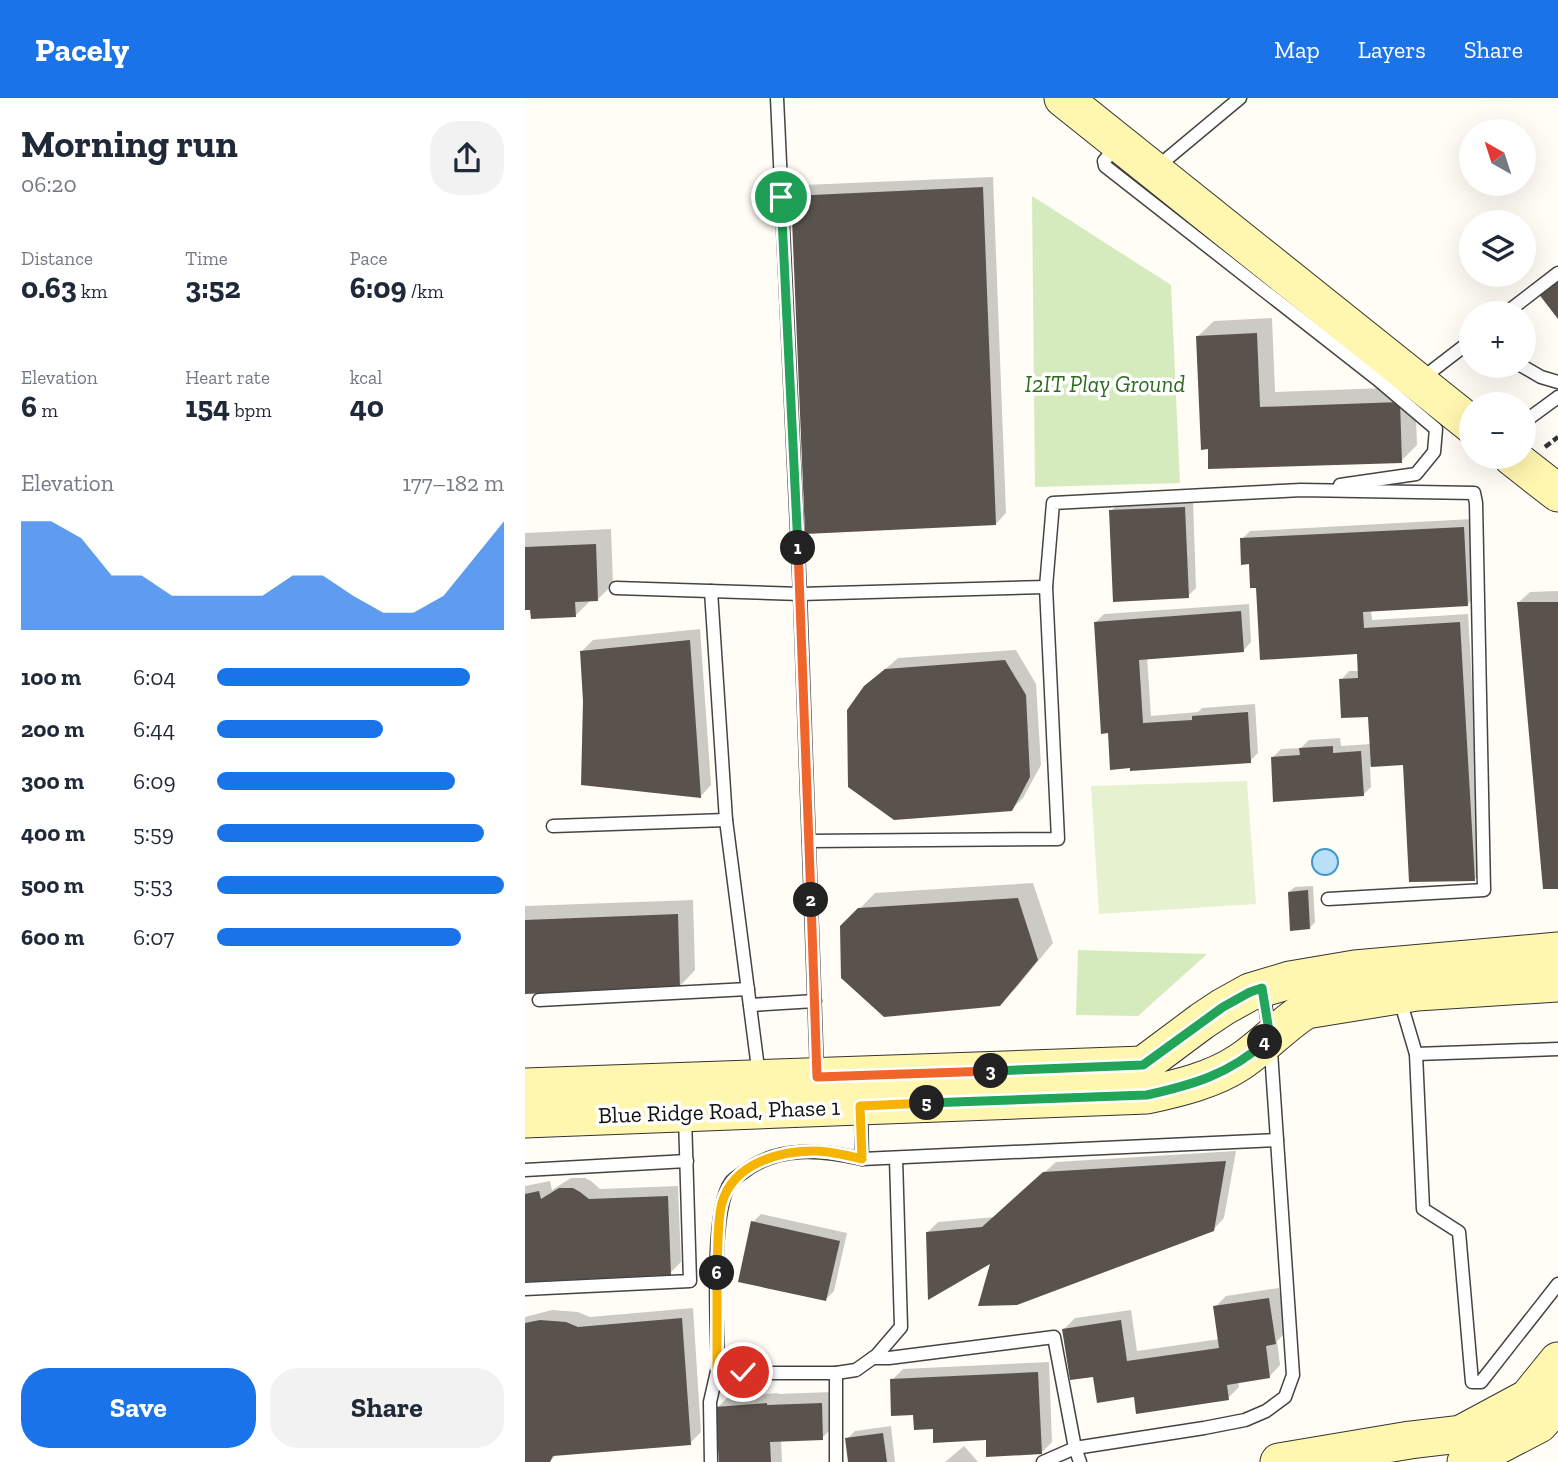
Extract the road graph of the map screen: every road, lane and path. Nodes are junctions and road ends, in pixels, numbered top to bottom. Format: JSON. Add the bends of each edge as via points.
{"nodes":[{"id":1,"x":777,"y":98,"type":"edge"},
{"id":2,"x":1063,"y":98,"type":"edge"},
{"id":3,"x":1240,"y":98,"type":"edge"},
{"id":4,"x":1119,"y":143,"type":"junction"},
{"id":5,"x":1153,"y":171,"type":"junction"},
{"id":6,"x":1558,"y":273,"type":"edge"},
{"id":7,"x":1522,"y":301,"type":"edge"},
{"id":8,"x":1459,"y":350,"type":"edge"},
{"id":9,"x":1536,"y":374,"type":"edge"},
{"id":10,"x":1417,"y":382,"type":"junction"},
{"id":11,"x":1558,"y":382,"type":"edge"},
{"id":12,"x":1558,"y":397,"type":"edge"},
{"id":13,"x":1536,"y":413,"type":"edge"},
{"id":14,"x":1459,"y":415,"type":"edge"},
{"id":15,"x":1527,"y":469,"type":"edge"},
{"id":16,"x":1301,"y":491,"type":"junction"},
{"id":17,"x":1558,"y":493,"type":"edge"},
{"id":18,"x":1046,"y":587,"type":"junction"},
{"id":19,"x":616,"y":588,"type":"dead end"},
{"id":20,"x":711,"y":591,"type":"junction"},
{"id":21,"x":800,"y":594,"type":"junction"},
{"id":22,"x":726,"y":820,"type":"junction"},
{"id":23,"x":553,"y":826,"type":"dead end"},
{"id":24,"x":809,"y":841,"type":"junction"},
{"id":25,"x":1328,"y":899,"type":"dead end"},
{"id":26,"x":1558,"y":951,"type":"edge"},
{"id":27,"x":1558,"y":983,"type":"edge"},
{"id":28,"x":1262,"y":988,"type":"junction"},
{"id":29,"x":748,"y":989,"type":"junction"},
{"id":30,"x":1398,"y":994,"type":"junction"},
{"id":31,"x":539,"y":1000,"type":"dead end"},
{"id":32,"x":815,"y":1001,"type":"junction"},
{"id":33,"x":750,"y":1005,"type":"junction"},
{"id":34,"x":1270,"y":1037,"type":"junction"},
{"id":35,"x":1558,"y":1049,"type":"edge"},
{"id":36,"x":1416,"y":1055,"type":"junction"},
{"id":37,"x":817,"y":1077,"type":"junction"},
{"id":38,"x":759,"y":1080,"type":"junction"},
{"id":39,"x":525,"y":1087,"type":"edge"},
{"id":40,"x":860,"y":1106,"type":"junction"},
{"id":41,"x":685,"y":1113,"type":"junction"},
{"id":42,"x":525,"y":1119,"type":"edge"},
{"id":43,"x":1277,"y":1140,"type":"junction"},
{"id":44,"x":896,"y":1157,"type":"junction"},
{"id":45,"x":862,"y":1159,"type":"junction"},
{"id":46,"x":687,"y":1161,"type":"junction"},
{"id":47,"x":525,"y":1170,"type":"edge"},
{"id":48,"x":1558,"y":1284,"type":"edge"},
{"id":49,"x":525,"y":1289,"type":"edge"},
{"id":50,"x":873,"y":1358,"type":"junction"},
{"id":51,"x":1558,"y":1361,"type":"edge"},
{"id":52,"x":717,"y":1367,"type":"junction"},
{"id":53,"x":836,"y":1373,"type":"junction"},
{"id":54,"x":1558,"y":1403,"type":"edge"},
{"id":55,"x":1075,"y":1448,"type":"junction"},
{"id":56,"x":1461,"y":1452,"type":"edge"},
{"id":57,"x":711,"y":1462,"type":"edge"},
{"id":58,"x":837,"y":1462,"type":"edge"},
{"id":59,"x":1043,"y":1462,"type":"edge"},
{"id":60,"x":1080,"y":1462,"type":"edge"},
{"id":61,"x":1279,"y":1462,"type":"edge"}],
"edges":[{"from":1,"to":21,"type":"lane"},
{"from":2,"to":4,"type":"street"},
{"from":3,"to":5,"type":"lane"},
{"from":4,"to":5,"type":"street"},
{"from":4,"to":16,"type":"lane","via":[[1105,166],[1436,429],[1434,453],[1416,474]]},
{"from":5,"to":10,"type":"street"},
{"from":6,"to":7,"type":"lane"},
{"from":8,"to":10,"type":"lane"},
{"from":9,"to":11,"type":"lane"},
{"from":10,"to":14,"type":"street"},
{"from":12,"to":13,"type":"lane"},
{"from":15,"to":17,"type":"street"},
{"from":16,"to":18,"type":"lane","via":[[1053,503]]},
{"from":16,"to":25,"type":"lane","via":[[1474,493],[1476,503],[1484,890]]},
{"from":18,"to":21,"type":"lane"},
{"from":18,"to":24,"type":"lane","via":[[1058,839]]},
{"from":19,"to":20,"type":"lane"},
{"from":20,"to":21,"type":"lane"},
{"from":20,"to":22,"type":"lane"},
{"from":21,"to":24,"type":"lane"},
{"from":22,"to":23,"type":"lane"},
{"from":22,"to":29,"type":"lane"},
{"from":24,"to":32,"type":"lane"},
{"from":26,"to":28,"type":"street","name":"Blue Ridge Road, Phase 1","via":[[1355,969]]},
{"from":27,"to":30,"type":"street","name":"Blue Ridge Road, Phase 1"},
{"from":28,"to":34,"type":"lane"},
{"from":28,"to":37,"type":"street","name":"Blue Ridge Road, Phase 1","via":[[1223,1007],[1143,1065]]},
{"from":29,"to":31,"type":"lane"},
{"from":29,"to":33,"type":"lane"},
{"from":30,"to":34,"type":"street","name":"Blue Ridge Road, Phase 1","via":[[1306,1010]]},
{"from":30,"to":36,"type":"lane"},
{"from":32,"to":33,"type":"lane"},
{"from":32,"to":37,"type":"lane"},
{"from":33,"to":38,"type":"lane"},
{"from":34,"to":40,"type":"street","name":"Blue Ridge Road, Phase 1","via":[[1222,1073],[1147,1095]]},
{"from":34,"to":43,"type":"lane"},
{"from":35,"to":36,"type":"lane"},
{"from":36,"to":48,"type":"lane","via":[[1423,1209],[1459,1232],[1472,1382],[1481,1382]]},
{"from":37,"to":38,"type":"street","name":"Blue Ridge Road, Phase 1"},
{"from":38,"to":39,"type":"street","name":"Blue Ridge Road, Phase 1"},
{"from":40,"to":41,"type":"street","name":"Blue Ridge Road, Phase 1"},
{"from":40,"to":45,"type":"lane"},
{"from":41,"to":42,"type":"street","name":"Blue Ridge Road, Phase 1"},
{"from":41,"to":46,"type":"lane"},
{"from":43,"to":44,"type":"lane"},
{"from":43,"to":55,"type":"lane","via":[[1293,1375],[1285,1397],[1245,1420]]},
{"from":44,"to":45,"type":"lane"},
{"from":44,"to":50,"type":"lane","via":[[901,1327]]},
{"from":45,"to":52,"type":"lane","via":[[812,1151],[781,1154],[731,1181],[719,1228]]},
{"from":46,"to":47,"type":"lane"},
{"from":46,"to":49,"type":"lane","via":[[690,1281]]},
{"from":50,"to":53,"type":"lane","via":[[856,1370]]},
{"from":50,"to":55,"type":"lane","via":[[1054,1337]]},
{"from":51,"to":56,"type":"street","via":[[1528,1398]]},
{"from":52,"to":53,"type":"lane","via":[[755,1373]]},
{"from":52,"to":57,"type":"lane","via":[[710,1402]]},
{"from":53,"to":58,"type":"lane"},
{"from":54,"to":56,"type":"street","via":[[1539,1424]]},
{"from":55,"to":59,"type":"lane"},
{"from":55,"to":60,"type":"lane"},
{"from":56,"to":61,"type":"street","via":[[1410,1440]]}]}
